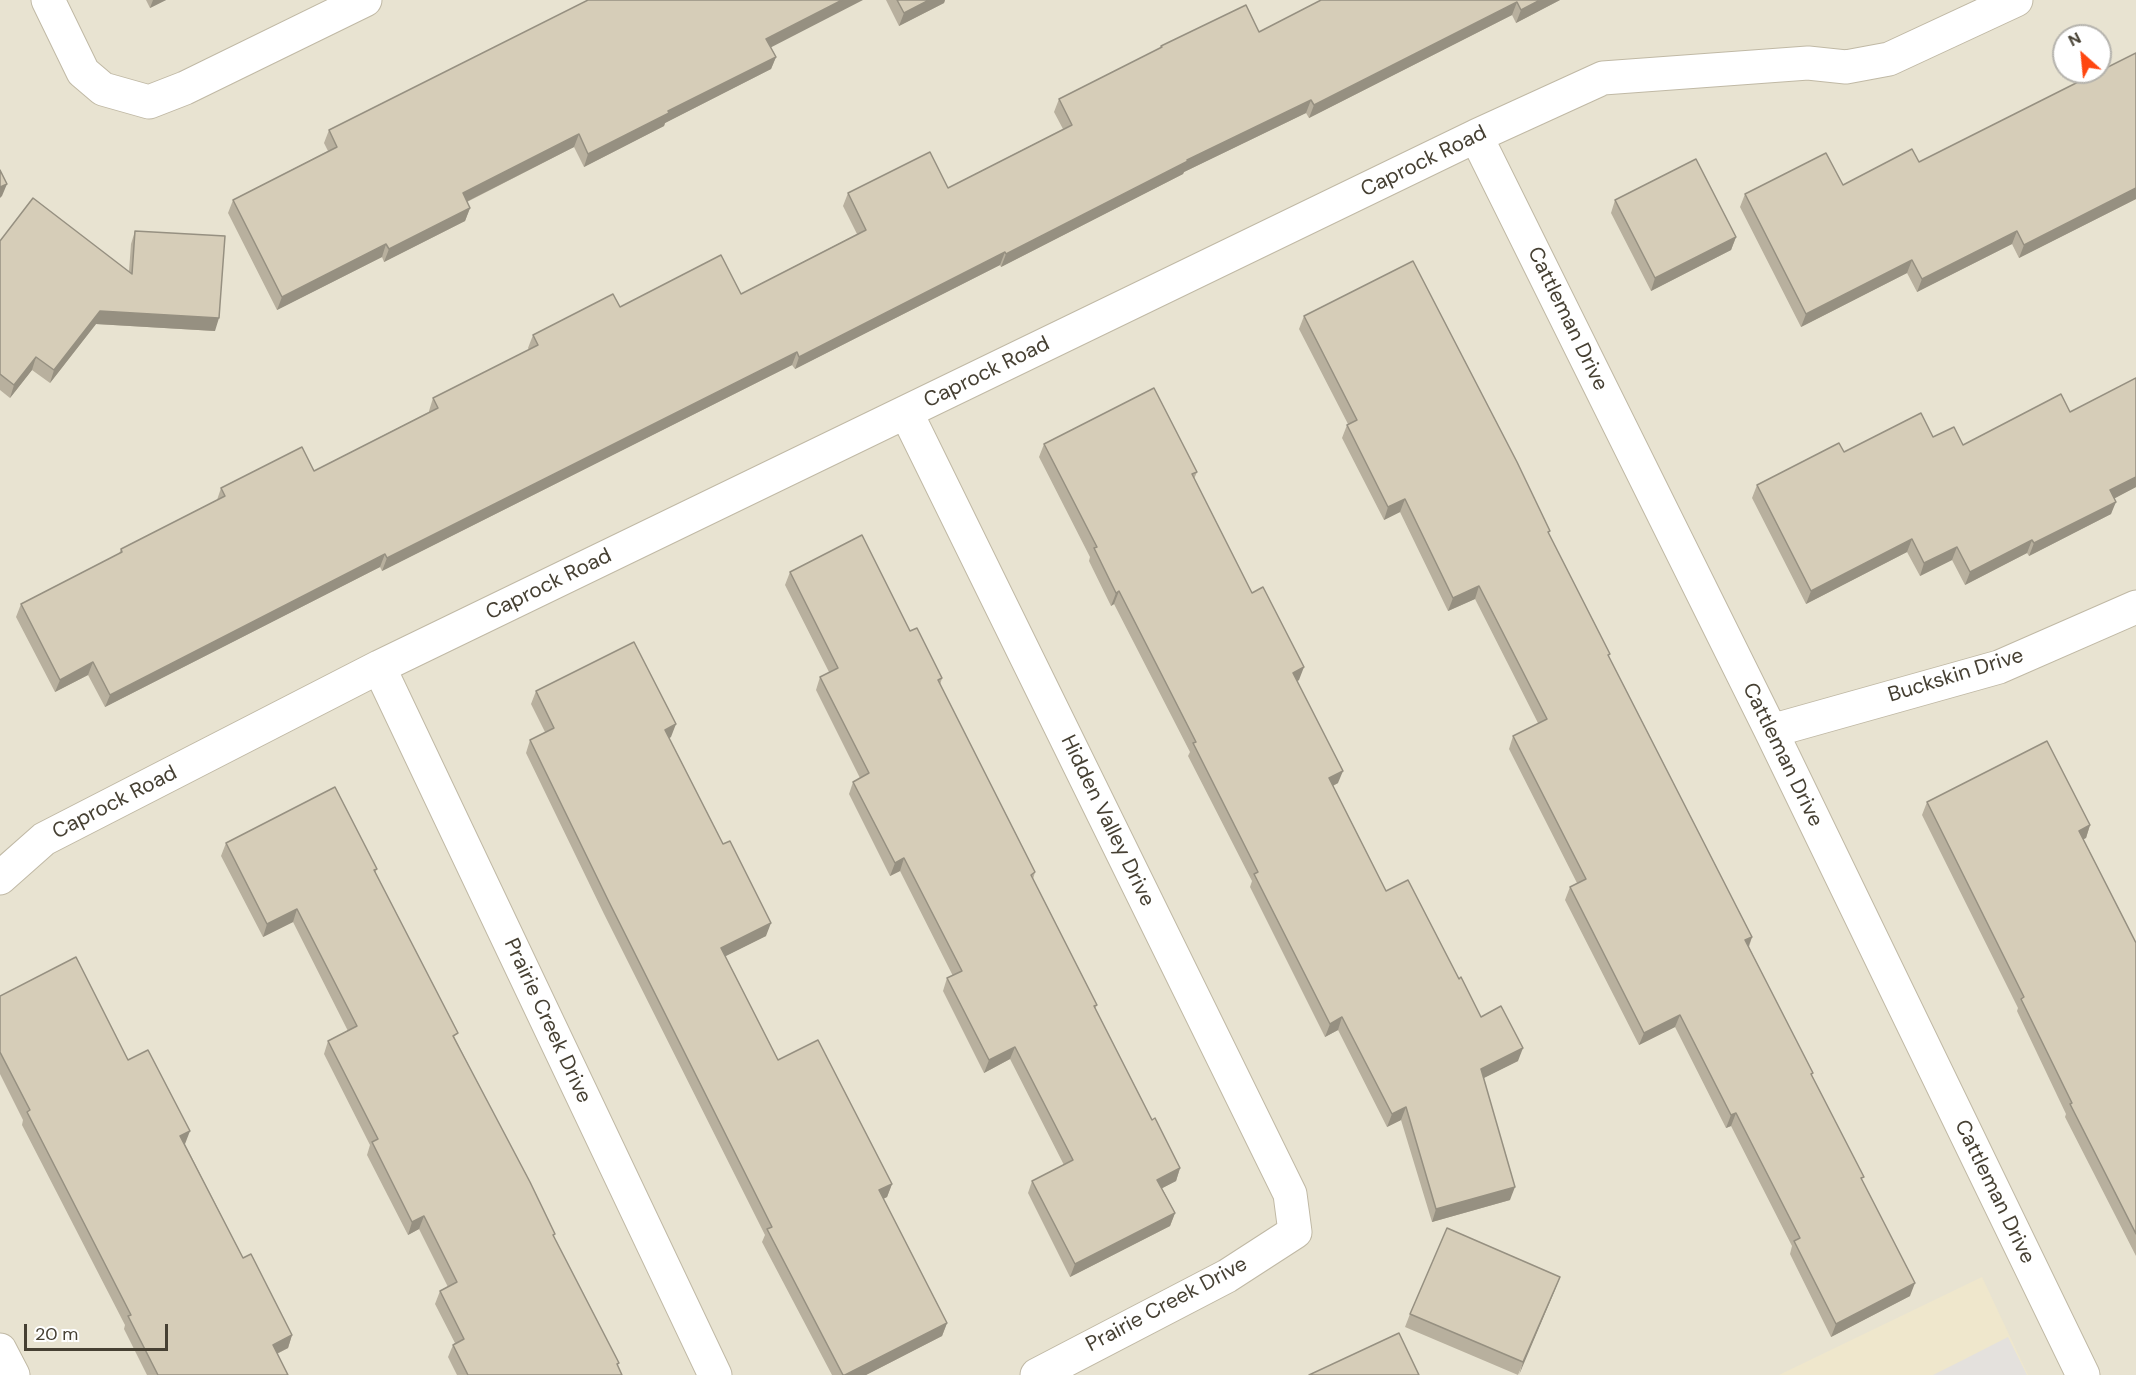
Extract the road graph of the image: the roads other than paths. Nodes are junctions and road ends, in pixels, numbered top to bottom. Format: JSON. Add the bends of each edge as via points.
{"nodes":[{"id":1,"x":48,"y":0,"type":"edge"},
{"id":2,"x":365,"y":0,"type":"edge"},
{"id":3,"x":2016,"y":0,"type":"edge"},
{"id":4,"x":1476,"y":136,"type":"junction"},
{"id":5,"x":906,"y":412,"type":"junction"},
{"id":6,"x":2136,"y":607,"type":"edge"},
{"id":7,"x":379,"y":667,"type":"junction"},
{"id":8,"x":1771,"y":731,"type":"junction"},
{"id":9,"x":0,"y":878,"type":"edge"},
{"id":10,"x":1295,"y":1232,"type":"joint"},
{"id":11,"x":0,"y":1350,"type":"edge"},
{"id":12,"x":13,"y":1375,"type":"edge"},
{"id":13,"x":715,"y":1375,"type":"edge"},
{"id":14,"x":1037,"y":1375,"type":"edge"},
{"id":15,"x":2083,"y":1375,"type":"edge"}],
"edges":[{"from":1,"to":2,"type":"street","via":[[83,72],[103,89],[149,102]]},
{"from":3,"to":4,"type":"street","name":"Caprock Road","via":[[1889,59],[1845,67],[1808,63],[1603,78]]},
{"from":4,"to":5,"type":"street","name":"Caprock Road"},
{"from":4,"to":8,"type":"street","name":"Cattleman Drive"},
{"from":5,"to":7,"type":"street","name":"Caprock Road"},
{"from":5,"to":10,"type":"street","name":"Hidden Valley Drive","via":[[1290,1194]]},
{"from":6,"to":8,"type":"street","name":"Buckskin Drive","via":[[1999,667]]},
{"from":7,"to":9,"type":"street","name":"Caprock Road","via":[[44,839]]},
{"from":7,"to":13,"type":"street","name":"Prairie Creek Drive"},
{"from":8,"to":15,"type":"street","name":"Cattleman Drive"},
{"from":10,"to":14,"type":"street","name":"Prairie Creek Drive","via":[[1227,1276]]},
{"from":11,"to":12,"type":"street"}]}
